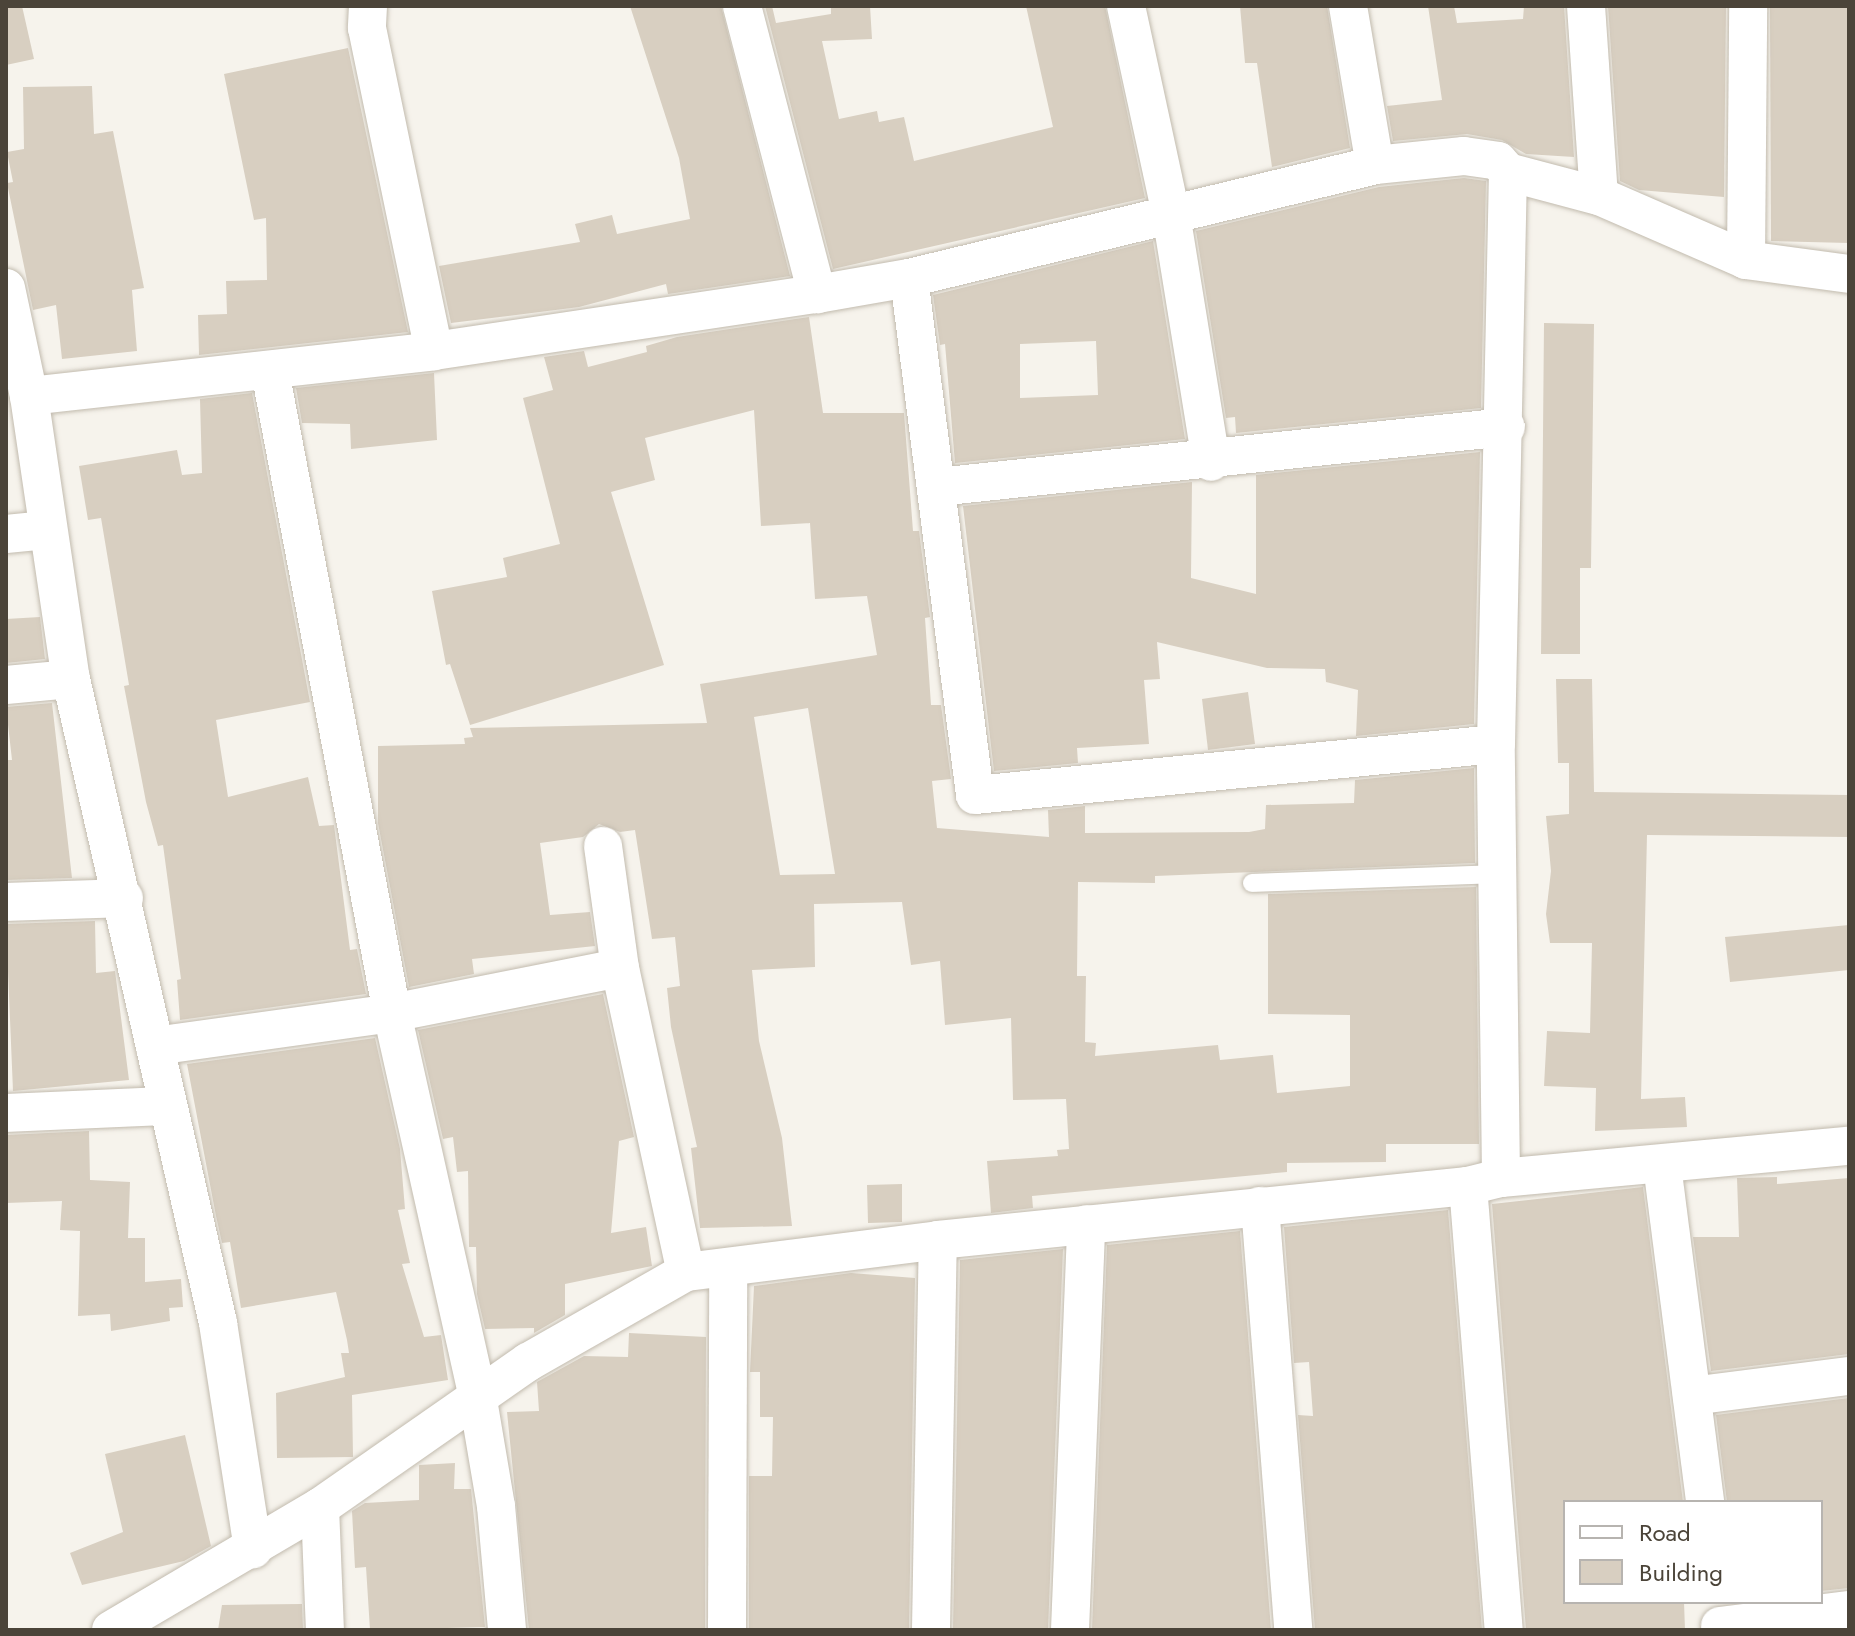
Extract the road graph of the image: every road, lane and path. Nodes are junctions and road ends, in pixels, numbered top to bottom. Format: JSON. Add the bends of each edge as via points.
{"nodes":[{"id":1,"x":368,"y":6,"type":"edge"},
{"id":2,"x":742,"y":6,"type":"edge"},
{"id":3,"x":1126,"y":6,"type":"edge"},
{"id":4,"x":1348,"y":6,"type":"edge"},
{"id":5,"x":1586,"y":6,"type":"edge"},
{"id":6,"x":1748,"y":6,"type":"edge"},
{"id":7,"x":1375,"y":165,"type":"junction"},
{"id":8,"x":1508,"y":172,"type":"junction"},
{"id":9,"x":1599,"y":196,"type":"junction"},
{"id":10,"x":1171,"y":214,"type":"junction"},
{"id":11,"x":1746,"y":260,"type":"junction"},
{"id":12,"x":1849,"y":274,"type":"edge"},
{"id":13,"x":909,"y":278,"type":"junction"},
{"id":14,"x":6,"y":288,"type":"edge"},
{"id":15,"x":817,"y":294,"type":"junction"},
{"id":16,"x":434,"y":351,"type":"junction"},
{"id":17,"x":270,"y":371,"type":"junction"},
{"id":18,"x":29,"y":396,"type":"junction"},
{"id":19,"x":1506,"y":427,"type":"junction"},
{"id":20,"x":1211,"y":462,"type":"junction"},
{"id":21,"x":937,"y":487,"type":"junction"},
{"id":22,"x":47,"y":530,"type":"junction"},
{"id":23,"x":6,"y":534,"type":"edge"},
{"id":24,"x":71,"y":679,"type":"junction"},
{"id":25,"x":6,"y":685,"type":"edge"},
{"id":26,"x":1496,"y":744,"type":"junction"},
{"id":27,"x":603,"y":846,"type":"dead end"},
{"id":28,"x":1497,"y":874,"type":"junction"},
{"id":29,"x":1252,"y":883,"type":"dead end"},
{"id":30,"x":124,"y":898,"type":"junction"},
{"id":31,"x":6,"y":902,"type":"edge"},
{"id":32,"x":620,"y":968,"type":"junction"},
{"id":33,"x":392,"y":1013,"type":"junction"},
{"id":34,"x":155,"y":1046,"type":"junction"},
{"id":35,"x":168,"y":1106,"type":"junction"},
{"id":36,"x":6,"y":1113,"type":"edge"},
{"id":37,"x":1849,"y":1146,"type":"edge"},
{"id":38,"x":1662,"y":1165,"type":"junction"},
{"id":39,"x":1484,"y":1182,"type":"junction"},
{"id":40,"x":1260,"y":1206,"type":"junction"},
{"id":41,"x":1086,"y":1224,"type":"junction"},
{"id":42,"x":938,"y":1240,"type":"junction"},
{"id":43,"x":728,"y":1268,"type":"junction"},
{"id":44,"x":686,"y":1272,"type":"junction"},
{"id":45,"x":1849,"y":1376,"type":"edge"},
{"id":46,"x":477,"y":1394,"type":"junction"},
{"id":47,"x":1692,"y":1396,"type":"junction"},
{"id":48,"x":1705,"y":1500,"type":"edge"},
{"id":49,"x":320,"y":1507,"type":"junction"},
{"id":50,"x":253,"y":1549,"type":"junction"},
{"id":51,"x":1849,"y":1610,"type":"edge"},
{"id":52,"x":1719,"y":1619,"type":"edge"},
{"id":53,"x":114,"y":1629,"type":"edge"},
{"id":54,"x":325,"y":1630,"type":"edge"},
{"id":55,"x":507,"y":1630,"type":"edge"},
{"id":56,"x":727,"y":1630,"type":"edge"},
{"id":57,"x":931,"y":1630,"type":"edge"},
{"id":58,"x":1070,"y":1630,"type":"edge"},
{"id":59,"x":1293,"y":1630,"type":"edge"},
{"id":60,"x":1504,"y":1630,"type":"edge"}],
"edges":[{"from":1,"to":16,"type":"street","via":[[367,28]]},
{"from":2,"to":15,"type":"street"},
{"from":3,"to":10,"type":"street"},
{"from":4,"to":7,"type":"street"},
{"from":5,"to":9,"type":"street"},
{"from":6,"to":11,"type":"street"},
{"from":7,"to":8,"type":"street","via":[[1464,156],[1498,161]]},
{"from":7,"to":10,"type":"street"},
{"from":8,"to":9,"type":"street"},
{"from":8,"to":19,"type":"street"},
{"from":9,"to":11,"type":"street"},
{"from":10,"to":13,"type":"street"},
{"from":10,"to":20,"type":"street"},
{"from":11,"to":12,"type":"street"},
{"from":13,"to":15,"type":"street"},
{"from":13,"to":21,"type":"street"},
{"from":14,"to":18,"type":"street"},
{"from":15,"to":16,"type":"street"},
{"from":16,"to":17,"type":"street"},
{"from":17,"to":18,"type":"street"},
{"from":17,"to":33,"type":"street"},
{"from":18,"to":22,"type":"street"},
{"from":19,"to":20,"type":"street"},
{"from":19,"to":26,"type":"street"},
{"from":20,"to":21,"type":"street"},
{"from":21,"to":26,"type":"street","via":[[975,795]]},
{"from":22,"to":23,"type":"street"},
{"from":22,"to":24,"type":"street"},
{"from":24,"to":25,"type":"street"},
{"from":24,"to":30,"type":"street"},
{"from":26,"to":28,"type":"street"},
{"from":27,"to":32,"type":"street"},
{"from":28,"to":29,"type":"lane"},
{"from":28,"to":39,"type":"street"},
{"from":30,"to":31,"type":"street"},
{"from":30,"to":34,"type":"street"},
{"from":32,"to":33,"type":"street"},
{"from":32,"to":44,"type":"street"},
{"from":33,"to":34,"type":"street"},
{"from":33,"to":46,"type":"street"},
{"from":34,"to":35,"type":"street"},
{"from":35,"to":36,"type":"street"},
{"from":35,"to":50,"type":"street","via":[[218,1323]]},
{"from":37,"to":38,"type":"street"},
{"from":38,"to":39,"type":"street"},
{"from":38,"to":47,"type":"street"},
{"from":39,"to":40,"type":"street"},
{"from":39,"to":60,"type":"street"},
{"from":40,"to":41,"type":"street"},
{"from":40,"to":59,"type":"street"},
{"from":41,"to":42,"type":"street"},
{"from":41,"to":58,"type":"street"},
{"from":42,"to":43,"type":"street"},
{"from":42,"to":57,"type":"street"},
{"from":43,"to":44,"type":"street"},
{"from":43,"to":56,"type":"street"},
{"from":44,"to":46,"type":"street"},
{"from":45,"to":47,"type":"street"},
{"from":46,"to":49,"type":"street"},
{"from":46,"to":55,"type":"street","via":[[496,1506]]},
{"from":47,"to":48,"type":"street"},
{"from":49,"to":50,"type":"street"},
{"from":49,"to":54,"type":"street"},
{"from":50,"to":53,"type":"street"},
{"from":51,"to":52,"type":"street"}]}
